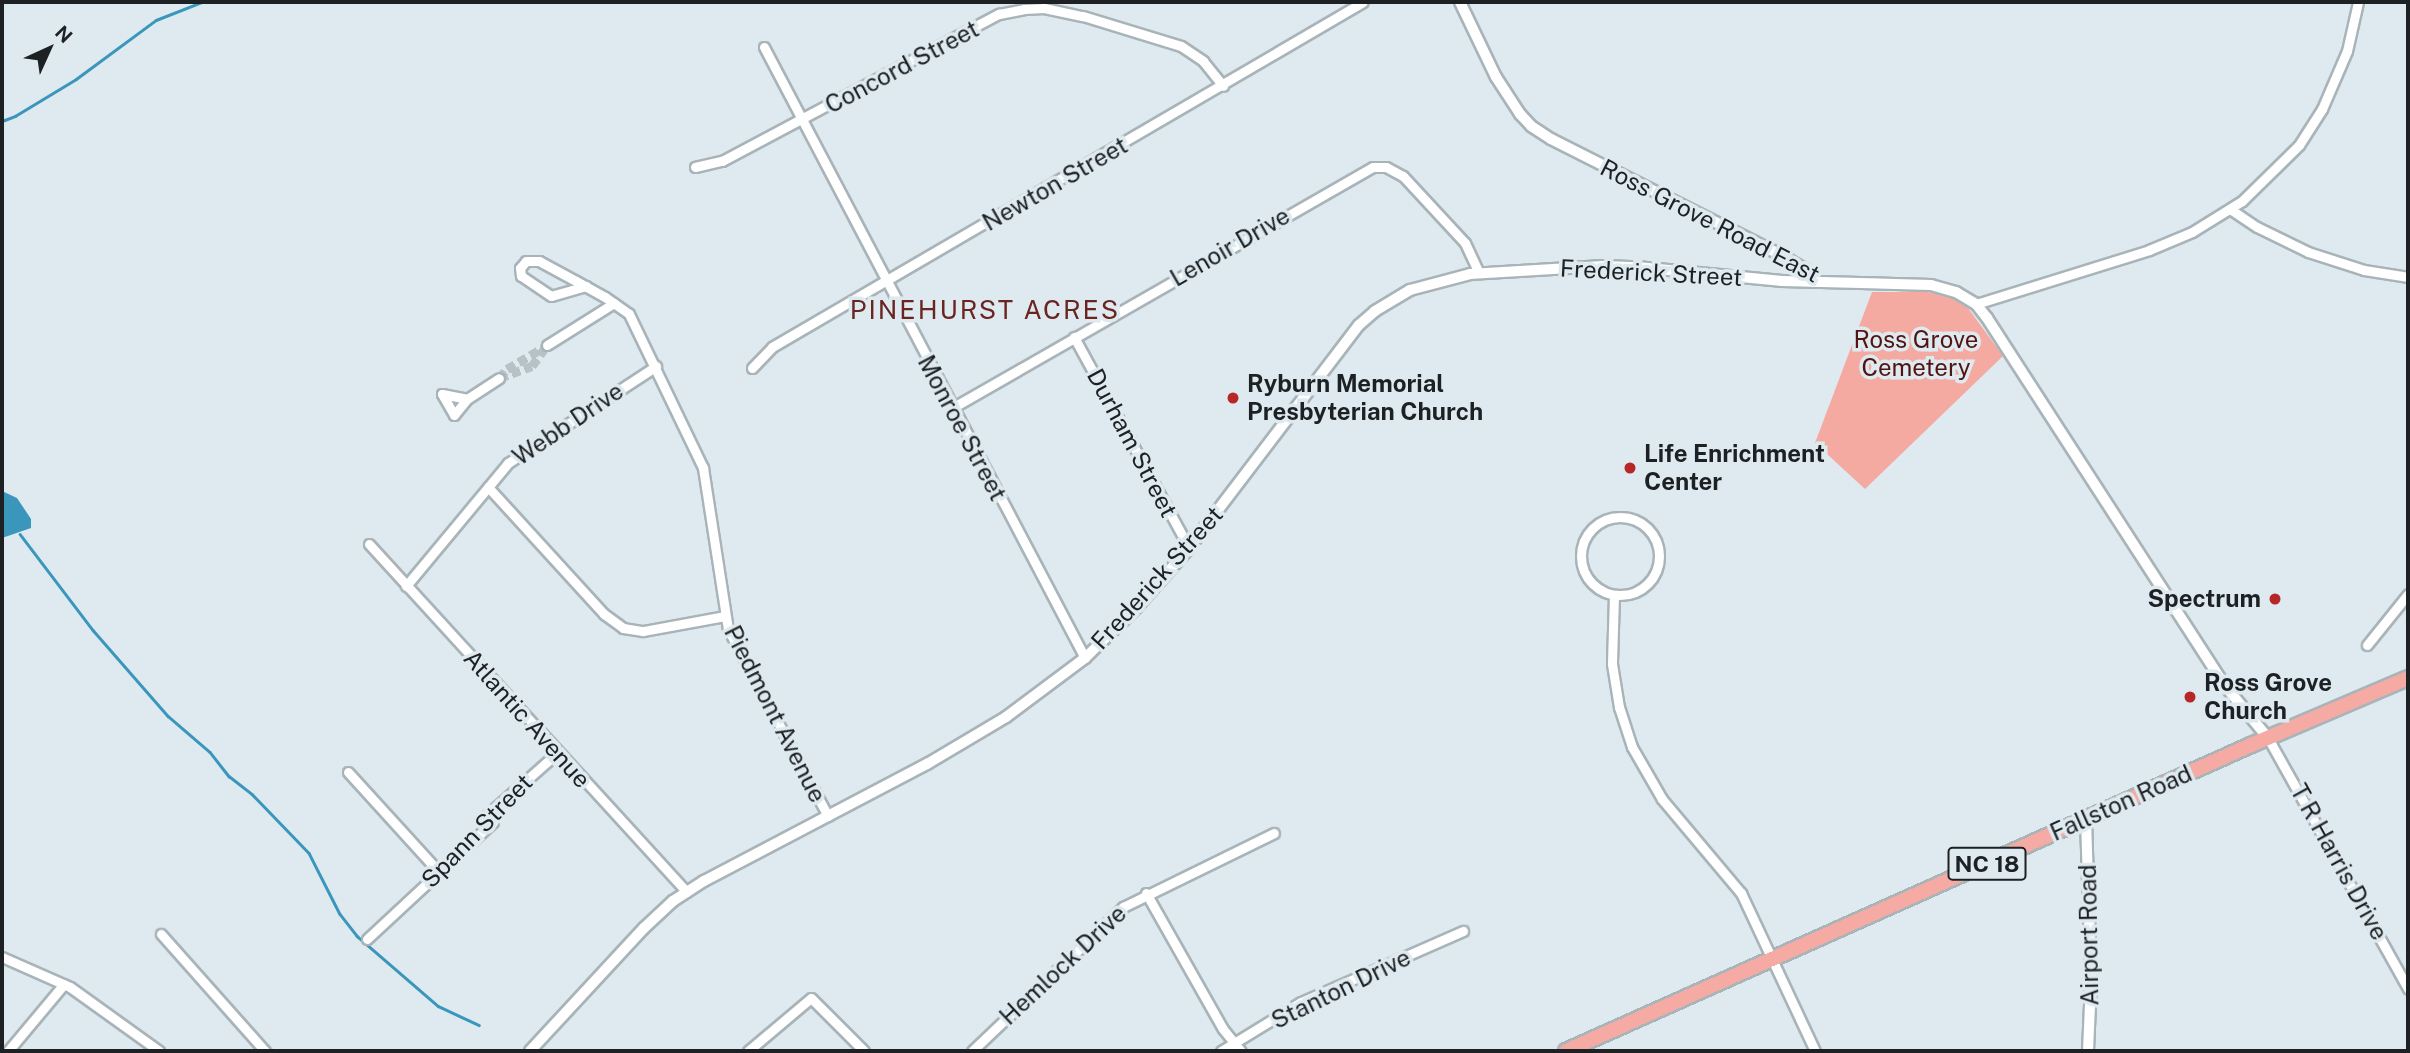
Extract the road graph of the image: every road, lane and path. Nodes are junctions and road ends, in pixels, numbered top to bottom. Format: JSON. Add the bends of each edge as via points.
{"nodes":[{"id":1,"x":1363,"y":2,"type":"edge"},
{"id":2,"x":1461,"y":2,"type":"edge"},
{"id":3,"x":2358,"y":2,"type":"edge"},
{"id":4,"x":764,"y":47,"type":"dead end"},
{"id":5,"x":1223,"y":86,"type":"junction"},
{"id":6,"x":802,"y":120,"type":"junction"},
{"id":7,"x":695,"y":167,"type":"dead end"},
{"id":8,"x":2230,"y":209,"type":"junction"},
{"id":9,"x":1479,"y":273,"type":"junction"},
{"id":10,"x":2408,"y":277,"type":"edge"},
{"id":11,"x":1815,"y":282,"type":"junction"},
{"id":12,"x":886,"y":283,"type":"junction"},
{"id":13,"x":586,"y":286,"type":"junction"},
{"id":14,"x":614,"y":303,"type":"junction"},
{"id":15,"x":1976,"y":304,"type":"junction"},
{"id":16,"x":1074,"y":337,"type":"junction"},
{"id":17,"x":547,"y":345,"type":"tunnel mouth"},
{"id":18,"x":656,"y":366,"type":"junction"},
{"id":19,"x":751,"y":369,"type":"dead end"},
{"id":20,"x":499,"y":378,"type":"dead end"},
{"id":21,"x":467,"y":399,"type":"dead end"},
{"id":22,"x":952,"y":408,"type":"junction"},
{"id":23,"x":488,"y":487,"type":"junction"},
{"id":24,"x":369,"y":544,"type":"dead end"},
{"id":25,"x":1189,"y":548,"type":"junction"},
{"id":26,"x":407,"y":586,"type":"junction"},
{"id":27,"x":2408,"y":594,"type":"edge"},
{"id":28,"x":1614,"y":595,"type":"junction"},
{"id":29,"x":724,"y":616,"type":"junction"},
{"id":30,"x":2367,"y":645,"type":"dead end"},
{"id":31,"x":1085,"y":658,"type":"junction"},
{"id":32,"x":2408,"y":678,"type":"edge"},
{"id":33,"x":2268,"y":738,"type":"junction"},
{"id":34,"x":556,"y":753,"type":"junction"},
{"id":35,"x":348,"y":772,"type":"dead end"},
{"id":36,"x":828,"y":816,"type":"junction"},
{"id":37,"x":2086,"y":819,"type":"junction"},
{"id":38,"x":1274,"y":833,"type":"dead end"},
{"id":39,"x":439,"y":872,"type":"junction"},
{"id":40,"x":687,"y":892,"type":"junction"},
{"id":41,"x":1146,"y":893,"type":"junction"},
{"id":42,"x":1463,"y":931,"type":"dead end"},
{"id":43,"x":161,"y":934,"type":"dead end"},
{"id":44,"x":367,"y":939,"type":"dead end"},
{"id":45,"x":2,"y":957,"type":"edge"},
{"id":46,"x":1774,"y":958,"type":"junction"},
{"id":47,"x":64,"y":984,"type":"junction"},
{"id":48,"x":2408,"y":988,"type":"edge"},
{"id":49,"x":1239,"y":1047,"type":"edge"},
{"id":50,"x":8,"y":1051,"type":"edge"},
{"id":51,"x":159,"y":1051,"type":"edge"},
{"id":52,"x":265,"y":1051,"type":"edge"},
{"id":53,"x":530,"y":1051,"type":"edge"},
{"id":54,"x":748,"y":1051,"type":"edge"},
{"id":55,"x":863,"y":1051,"type":"edge"},
{"id":56,"x":972,"y":1051,"type":"edge"},
{"id":57,"x":1221,"y":1051,"type":"edge"},
{"id":58,"x":1566,"y":1051,"type":"edge"},
{"id":59,"x":1815,"y":1051,"type":"edge"},
{"id":60,"x":2088,"y":1051,"type":"edge"}],
"edges":[{"from":1,"to":5,"type":"street","name":"Newton Street"},
{"from":2,"to":11,"type":"street","name":"Ross Grove Road East","via":[[1496,77],[1531,126],[1800,265]]},
{"from":3,"to":8,"type":"street","via":[[2347,51],[2322,110],[2274,172]]},
{"from":4,"to":6,"type":"street","name":"Monroe Street"},
{"from":5,"to":6,"type":"street","name":"Concord Street","via":[[1203,61],[1181,46],[1083,16],[1036,8],[999,14]]},
{"from":5,"to":12,"type":"street","name":"Newton Street"},
{"from":6,"to":7,"type":"street","name":"Concord Street","via":[[722,161]]},
{"from":6,"to":12,"type":"street","name":"Monroe Street"},
{"from":8,"to":10,"type":"street","via":[[2256,228],[2308,252],[2364,270]]},
{"from":8,"to":15,"type":"street","via":[[2149,250]]},
{"from":9,"to":11,"type":"street","name":"Frederick Street","via":[[1603,266]]},
{"from":9,"to":16,"type":"street","name":"Lenoir Drive","via":[[1465,243],[1403,176],[1386,167],[1373,167]]},
{"from":9,"to":25,"type":"street","name":"Frederick Street","via":[[1410,290],[1359,325]]},
{"from":11,"to":15,"type":"street","name":"Ross Grove Road East","via":[[1931,285]]},
{"from":12,"to":19,"type":"street","name":"Newton Street","via":[[772,347]]},
{"from":12,"to":22,"type":"street","name":"Monroe Street"},
{"from":13,"to":13,"type":"street","name":"Piedmont Avenue","via":[[536,260],[526,261],[520,268],[521,276],[551,296]]},
{"from":13,"to":14,"type":"street","name":"Piedmont Avenue"},
{"from":14,"to":17,"type":"street"},
{"from":14,"to":18,"type":"street","name":"Piedmont Avenue","via":[[629,314]]},
{"from":15,"to":33,"type":"street","via":[[2225,687]]},
{"from":16,"to":22,"type":"street","name":"Lenoir Drive"},
{"from":16,"to":25,"type":"street","name":"Durham Street"},
{"from":18,"to":23,"type":"street","name":"Webb Drive","via":[[518,455]]},
{"from":18,"to":29,"type":"street","name":"Piedmont Avenue","via":[[703,468]]},
{"from":20,"to":21,"type":"street"},
{"from":22,"to":31,"type":"street","name":"Monroe Street"},
{"from":23,"to":26,"type":"street","name":"Webb Drive"},
{"from":23,"to":29,"type":"street","via":[[604,614],[623,628],[643,631]]},
{"from":24,"to":26,"type":"street","name":"Atlantic Avenue"},
{"from":25,"to":31,"type":"street","name":"Frederick Street"},
{"from":26,"to":34,"type":"street","name":"Atlantic Avenue"},
{"from":27,"to":30,"type":"street"},
{"from":28,"to":28,"type":"street","via":[[1639,591],[1649,583],[1659,560],[1658,547],[1644,526],[1620,517],[1596,525],[1582,547],[1581,559],[1591,583]]},
{"from":28,"to":46,"type":"street","via":[[1612,664],[1632,747],[1662,799],[1732,878]]},
{"from":29,"to":36,"type":"street","name":"Piedmont Avenue","via":[[736,647]]},
{"from":31,"to":36,"type":"street","name":"Frederick Street","via":[[1006,717]]},
{"from":32,"to":33,"type":"main road","name":"Fallston Road","number":"NC 18"},
{"from":33,"to":37,"type":"main road","name":"Fallston Road","number":"NC 18"},
{"from":33,"to":48,"type":"street","name":"T R Harris Drive"},
{"from":34,"to":39,"type":"street","name":"Spann Street","via":[[487,815],[493,822]]},
{"from":34,"to":40,"type":"street","name":"Atlantic Avenue"},
{"from":35,"to":39,"type":"street"},
{"from":36,"to":40,"type":"street","name":"Frederick Street"},
{"from":37,"to":46,"type":"main road","name":"Fallston Road","number":"NC 18"},
{"from":37,"to":60,"type":"street","name":"Airport Road","via":[[2091,982]]},
{"from":38,"to":41,"type":"street","name":"Hemlock Drive"},
{"from":39,"to":44,"type":"street","name":"Spann Street"},
{"from":40,"to":53,"type":"street","name":"Frederick Street","via":[[644,928]]},
{"from":41,"to":49,"type":"street","via":[[1223,1029]]},
{"from":41,"to":56,"type":"street","name":"Hemlock Drive","via":[[1108,920]]},
{"from":42,"to":49,"type":"street","name":"Stanton Drive","via":[[1313,997]]},
{"from":43,"to":52,"type":"street"},
{"from":45,"to":47,"type":"street"},
{"from":46,"to":58,"type":"main road","name":"Fallston Road","number":"NC 18"},
{"from":46,"to":59,"type":"street"},
{"from":47,"to":50,"type":"street"},
{"from":47,"to":51,"type":"street"},
{"from":49,"to":57,"type":"street","name":"Stanton Drive"},
{"from":54,"to":55,"type":"street","via":[[811,998]]}]}
